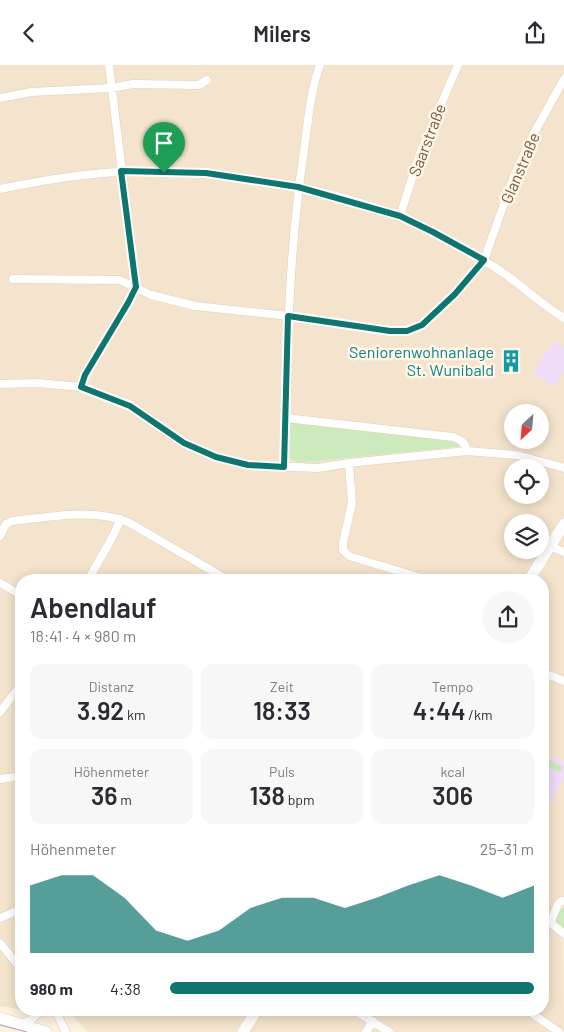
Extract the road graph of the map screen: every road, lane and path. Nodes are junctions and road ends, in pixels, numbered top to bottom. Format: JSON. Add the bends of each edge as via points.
{"nodes":[{"id":1,"x":110,"y":65,"type":"edge"},
{"id":2,"x":320,"y":65,"type":"edge"},
{"id":3,"x":458,"y":65,"type":"edge"},
{"id":4,"x":564,"y":79,"type":"edge"},
{"id":5,"x":207,"y":80,"type":"dead end"},
{"id":6,"x":111,"y":88,"type":"junction"},
{"id":7,"x":0,"y":98,"type":"edge"},
{"id":8,"x":121,"y":171,"type":"junction"},
{"id":9,"x":298,"y":187,"type":"junction"},
{"id":10,"x":0,"y":189,"type":"edge"},
{"id":11,"x":400,"y":216,"type":"junction"},
{"id":12,"x":484,"y":260,"type":"junction"},
{"id":13,"x":13,"y":279,"type":"dead end"},
{"id":14,"x":136,"y":287,"type":"junction"},
{"id":15,"x":288,"y":316,"type":"junction"},
{"id":16,"x":564,"y":318,"type":"edge"},
{"id":17,"x":0,"y":384,"type":"edge"},
{"id":18,"x":81,"y":387,"type":"junction"},
{"id":19,"x":286,"y":418,"type":"junction"},
{"id":20,"x":467,"y":451,"type":"junction"},
{"id":21,"x":349,"y":463,"type":"junction"},
{"id":22,"x":284,"y":467,"type":"junction"},
{"id":23,"x":564,"y":468,"type":"edge"},
{"id":24,"x":121,"y":519,"type":"junction"},
{"id":25,"x":564,"y":524,"type":"edge"},
{"id":26,"x":0,"y":536,"type":"edge"},
{"id":27,"x":550,"y":546,"type":"junction"},
{"id":28,"x":564,"y":552,"type":"edge"},
{"id":29,"x":91,"y":574,"type":"edge"},
{"id":30,"x":217,"y":574,"type":"edge"},
{"id":31,"x":408,"y":574,"type":"edge"},
{"id":32,"x":533,"y":574,"type":"edge"},
{"id":33,"x":0,"y":583,"type":"edge"},
{"id":34,"x":15,"y":592,"type":"edge"},
{"id":35,"x":549,"y":675,"type":"edge"},
{"id":36,"x":564,"y":681,"type":"edge"},
{"id":37,"x":15,"y":693,"type":"edge"},
{"id":38,"x":0,"y":712,"type":"edge"},
{"id":39,"x":15,"y":777,"type":"edge"},
{"id":40,"x":0,"y":779,"type":"edge"},
{"id":41,"x":563,"y":900,"type":"edge"},
{"id":42,"x":15,"y":912,"type":"edge"},
{"id":43,"x":0,"y":918,"type":"edge"},
{"id":44,"x":564,"y":934,"type":"edge"},
{"id":45,"x":0,"y":943,"type":"edge"},
{"id":46,"x":15,"y":962,"type":"edge"},
{"id":47,"x":35,"y":1016,"type":"edge"},
{"id":48,"x":58,"y":1016,"type":"edge"},
{"id":49,"x":253,"y":1016,"type":"edge"},
{"id":50,"x":364,"y":1016,"type":"edge"},
{"id":51,"x":536,"y":1016,"type":"edge"},
{"id":52,"x":0,"y":1018,"type":"edge"},
{"id":53,"x":373,"y":1021,"type":"junction"},
{"id":54,"x":22,"y":1024,"type":"junction"},
{"id":55,"x":46,"y":1032,"type":"edge"},
{"id":56,"x":66,"y":1032,"type":"edge"},
{"id":57,"x":243,"y":1032,"type":"edge"},
{"id":58,"x":366,"y":1032,"type":"edge"},
{"id":59,"x":390,"y":1032,"type":"edge"},
{"id":60,"x":560,"y":1032,"type":"edge"}],
"edges":[{"from":1,"to":6,"type":"street"},
{"from":2,"to":9,"type":"street","via":[[314,84]]},
{"from":3,"to":11,"type":"street","name":"Saarstraße","via":[[423,145]]},
{"from":4,"to":12,"type":"street","name":"Glanstraße","via":[[514,175]]},
{"from":5,"to":6,"type":"street","via":[[198,85],[147,83]]},
{"from":6,"to":7,"type":"street","via":[[31,92]]},
{"from":6,"to":8,"type":"street"},
{"from":8,"to":9,"type":"street","via":[[206,173]]},
{"from":8,"to":10,"type":"street"},
{"from":8,"to":14,"type":"street"},
{"from":9,"to":11,"type":"street"},
{"from":9,"to":15,"type":"street"},
{"from":11,"to":12,"type":"street"},
{"from":12,"to":15,"type":"street","via":[[422,325],[407,331]]},
{"from":12,"to":16,"type":"street"},
{"from":13,"to":14,"type":"street","via":[[120,280]]},
{"from":14,"to":15,"type":"street","via":[[151,295],[195,306]]},
{"from":14,"to":18,"type":"street"},
{"from":15,"to":19,"type":"street"},
{"from":17,"to":18,"type":"street"},
{"from":18,"to":22,"type":"street","via":[[130,406],[184,443],[216,457],[248,465]]},
{"from":19,"to":20,"type":"street","via":[[453,437],[465,444]]},
{"from":19,"to":22,"type":"street"},
{"from":20,"to":21,"type":"street"},
{"from":20,"to":23,"type":"street","via":[[517,455]]},
{"from":21,"to":22,"type":"street","via":[[318,468]]},
{"from":21,"to":31,"type":"street","via":[[352,503],[343,550],[349,556]]},
{"from":24,"to":26,"type":"street","via":[[88,514],[12,521],[6,524]]},
{"from":24,"to":29,"type":"street"},
{"from":24,"to":30,"type":"street"},
{"from":25,"to":27,"type":"main road"},
{"from":27,"to":28,"type":"street"},
{"from":27,"to":32,"type":"main road"},
{"from":33,"to":34,"type":"street"},
{"from":35,"to":36,"type":"street"},
{"from":37,"to":38,"type":"street"},
{"from":39,"to":40,"type":"street"},
{"from":41,"to":44,"type":"street","via":[[551,921]]},
{"from":42,"to":43,"type":"street"},
{"from":45,"to":46,"type":"street"},
{"from":47,"to":54,"type":"street"},
{"from":48,"to":56,"type":"street"},
{"from":49,"to":57,"type":"main road"},
{"from":50,"to":53,"type":"street"},
{"from":51,"to":60,"type":"street"},
{"from":52,"to":54,"type":"main road"},
{"from":53,"to":58,"type":"street"},
{"from":53,"to":59,"type":"street"},
{"from":54,"to":55,"type":"main road"}]}
